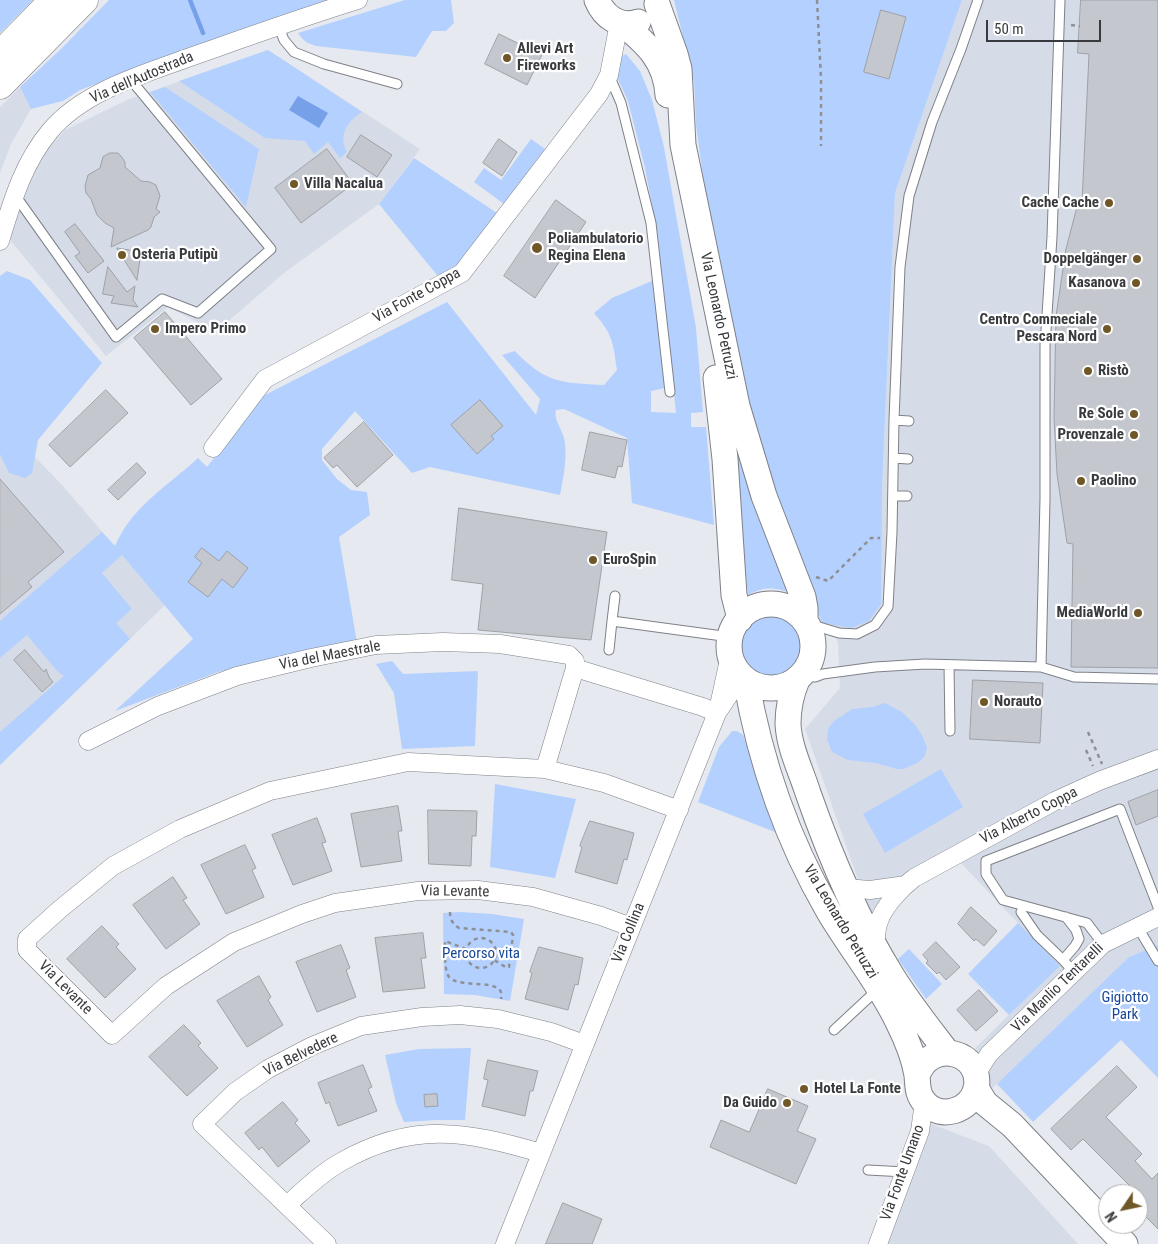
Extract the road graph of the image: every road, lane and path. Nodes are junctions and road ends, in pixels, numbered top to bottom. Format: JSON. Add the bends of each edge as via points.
{"nodes":[{"id":1,"x":54,"y":0,"type":"edge"},
{"id":2,"x":84,"y":0,"type":"edge"},
{"id":3,"x":358,"y":0,"type":"edge"},
{"id":4,"x":817,"y":0,"type":"edge"},
{"id":5,"x":978,"y":0,"type":"edge"},
{"id":6,"x":1060,"y":0,"type":"edge"},
{"id":7,"x":657,"y":2,"type":"edge"},
{"id":8,"x":606,"y":11,"type":"edge"},
{"id":9,"x":278,"y":25,"type":"junction"},
{"id":10,"x":0,"y":55,"type":"edge"},
{"id":11,"x":609,"y":74,"type":"junction"},
{"id":12,"x":131,"y":80,"type":"junction"},
{"id":13,"x":397,"y":84,"type":"dead end"},
{"id":14,"x":0,"y":85,"type":"edge"},
{"id":15,"x":821,"y":146,"type":"dead end"},
{"id":16,"x":14,"y":195,"type":"junction"},
{"id":17,"x":0,"y":241,"type":"edge"},
{"id":18,"x":670,"y":392,"type":"dead end"},
{"id":19,"x":894,"y":420,"type":"junction"},
{"id":20,"x":909,"y":421,"type":"dead end"},
{"id":21,"x":213,"y":448,"type":"dead end"},
{"id":22,"x":894,"y":458,"type":"junction"},
{"id":23,"x":908,"y":458,"type":"dead end"},
{"id":24,"x":893,"y":496,"type":"junction"},
{"id":25,"x":908,"y":496,"type":"dead end"},
{"id":26,"x":881,"y":538,"type":"dead end"},
{"id":27,"x":792,"y":570,"type":"junction"},
{"id":28,"x":615,"y":596,"type":"dead end"},
{"id":29,"x":612,"y":621,"type":"junction"},
{"id":30,"x":805,"y":622,"type":"junction"},
{"id":31,"x":734,"y":637,"type":"junction"},
{"id":32,"x":609,"y":650,"type":"dead end"},
{"id":33,"x":949,"y":665,"type":"junction"},
{"id":34,"x":1041,"y":667,"type":"junction"},
{"id":35,"x":575,"y":668,"type":"junction"},
{"id":36,"x":800,"y":677,"type":"junction"},
{"id":37,"x":745,"y":678,"type":"junction"},
{"id":38,"x":1158,"y":679,"type":"edge"},
{"id":39,"x":751,"y":708,"type":"junction"},
{"id":40,"x":719,"y":710,"type":"junction"},
{"id":41,"x":950,"y":731,"type":"dead end"},
{"id":42,"x":1088,"y":732,"type":"dead end"},
{"id":43,"x":88,"y":741,"type":"dead end"},
{"id":44,"x":1158,"y":759,"type":"edge"},
{"id":45,"x":1104,"y":768,"type":"dead end"},
{"id":46,"x":545,"y":769,"type":"junction"},
{"id":47,"x":679,"y":810,"type":"junction"},
{"id":48,"x":906,"y":885,"type":"junction"},
{"id":49,"x":845,"y":888,"type":"junction"},
{"id":50,"x":1158,"y":908,"type":"edge"},
{"id":51,"x":450,"y":912,"type":"dead end"},
{"id":52,"x":1021,"y":912,"type":"dead end"},
{"id":53,"x":1066,"y":917,"type":"junction"},
{"id":54,"x":1158,"y":917,"type":"edge"},
{"id":55,"x":1137,"y":926,"type":"junction"},
{"id":56,"x":631,"y":927,"type":"junction"},
{"id":57,"x":1103,"y":944,"type":"junction"},
{"id":58,"x":875,"y":948,"type":"junction"},
{"id":59,"x":466,"y":949,"type":"junction"},
{"id":60,"x":494,"y":960,"type":"junction"},
{"id":61,"x":1158,"y":961,"type":"edge"},
{"id":62,"x":1068,"y":966,"type":"junction"},
{"id":63,"x":879,"y":988,"type":"junction"},
{"id":64,"x":501,"y":1000,"type":"dead end"},
{"id":65,"x":834,"y":1030,"type":"dead end"},
{"id":66,"x":584,"y":1044,"type":"junction"},
{"id":67,"x":966,"y":1069,"type":"junction"},
{"id":68,"x":917,"y":1076,"type":"junction"},
{"id":69,"x":924,"y":1102,"type":"junction"},
{"id":70,"x":961,"y":1108,"type":"junction"},
{"id":71,"x":541,"y":1153,"type":"junction"},
{"id":72,"x":868,"y":1170,"type":"dead end"},
{"id":73,"x":905,"y":1172,"type":"junction"},
{"id":74,"x":287,"y":1205,"type":"junction"},
{"id":75,"x":327,"y":1244,"type":"edge"},
{"id":76,"x":506,"y":1244,"type":"edge"},
{"id":77,"x":878,"y":1244,"type":"edge"},
{"id":78,"x":1108,"y":1244,"type":"edge"},
{"id":79,"x":1124,"y":1244,"type":"edge"}],
"edges":[{"from":1,"to":10,"type":"highway"},
{"from":2,"to":14,"type":"highway"},
{"from":3,"to":9,"type":"street","name":"Via dell'Autostrada"},
{"from":4,"to":15,"type":"path"},
{"from":5,"to":19,"type":"lane","via":[[932,122],[909,196],[900,267]]},
{"from":6,"to":34,"type":"lane","via":[[1045,346]]},
{"from":7,"to":8,"type":"main road","via":[[652,13],[633,24]]},
{"from":7,"to":27,"type":"main road","name":"Via Leonardo Petruzzi","via":[[679,69],[683,145],[737,406],[752,461]]},
{"from":8,"to":11,"type":"street","name":"Via Fonte Coppa"},
{"from":8,"to":31,"type":"main road","name":"Via Leonardo Petruzzi","via":[[640,39],[655,56],[666,77],[671,155],[696,266],[717,385],[725,459]]},
{"from":9,"to":12,"type":"street","name":"Via dell'Autostrada"},
{"from":9,"to":13,"type":"lane","via":[[294,52],[324,64]]},
{"from":11,"to":18,"type":"lane","via":[[621,103],[651,223]]},
{"from":11,"to":21,"type":"street","name":"Via Fonte Coppa","via":[[591,106],[462,273],[265,379]]},
{"from":12,"to":16,"type":"street","name":"Via dell'Autostrada","via":[[90,98],[65,116],[29,161]]},
{"from":12,"to":16,"type":"lane","via":[[271,249],[198,313],[162,299],[116,337]]},
{"from":16,"to":17,"type":"street","name":"Via dell'Autostrada"},
{"from":19,"to":20,"type":"lane"},
{"from":19,"to":22,"type":"lane"},
{"from":22,"to":23,"type":"lane"},
{"from":22,"to":24,"type":"lane"},
{"from":24,"to":25,"type":"lane"},
{"from":24,"to":30,"type":"lane","via":[[888,608],[884,614],[874,626],[858,634],[839,633]]},
{"from":26,"to":27,"type":"path","via":[[871,538],[828,581]]},
{"from":27,"to":30,"type":"main road","name":"Via Leonardo Petruzzi","via":[[804,603]]},
{"from":28,"to":29,"type":"lane"},
{"from":29,"to":31,"type":"lane"},
{"from":29,"to":32,"type":"lane"},
{"from":30,"to":31,"type":"main road","via":[[786,607],[774,604],[761,606],[749,611]]},
{"from":30,"to":36,"type":"main road","via":[[811,633],[813,650],[809,666]]},
{"from":31,"to":37,"type":"main road","via":[[735,667]]},
{"from":31,"to":40,"type":"street","name":"Via Collina"},
{"from":33,"to":34,"type":"lane"},
{"from":33,"to":36,"type":"lane","via":[[875,667]]},
{"from":33,"to":41,"type":"lane"},
{"from":34,"to":38,"type":"lane","via":[[1074,677]]},
{"from":35,"to":40,"type":"street"},
{"from":35,"to":43,"type":"street","name":"Via del Maestrale","via":[[575,660],[569,655],[500,644],[443,642],[376,646],[237,676],[158,706]]},
{"from":35,"to":46,"type":"street"},
{"from":36,"to":37,"type":"main road","via":[[781,687],[771,688],[760,687]]},
{"from":36,"to":49,"type":"main road","name":"Via Leonardo Petruzzi","via":[[789,703],[791,742]]},
{"from":37,"to":39,"type":"main road","name":"Via Leonardo Petruzzi"},
{"from":37,"to":40,"type":"street","name":"Via Collina","via":[[735,686]]},
{"from":39,"to":40,"type":"street","via":[[729,703]]},
{"from":39,"to":49,"type":"main road","name":"Via Leonardo Petruzzi","via":[[762,720],[812,849],[826,873]]},
{"from":39,"to":63,"type":"main road","name":"Via Leonardo Petruzzi","via":[[774,793],[799,854],[832,916]]},
{"from":40,"to":47,"type":"street","name":"Via Collina"},
{"from":42,"to":45,"type":"path"},
{"from":44,"to":48,"type":"street","name":"Via Alberto Coppa","via":[[1055,801]]},
{"from":46,"to":47,"type":"street","name":"Via Levante","via":[[604,783]]},
{"from":46,"to":56,"type":"street","name":"Via Levante","via":[[408,762],[270,792],[180,829],[113,866],[27,939],[27,950],[112,1035],[166,986],[234,942],[334,903],[418,891],[478,890],[533,897]]},
{"from":47,"to":56,"type":"street","name":"Via Collina"},
{"from":48,"to":49,"type":"street","name":"Via Alberto Coppa","via":[[870,890]]},
{"from":48,"to":58,"type":"street","name":"Via Alberto Coppa","via":[[881,916]]},
{"from":49,"to":58,"type":"main road","name":"Via Leonardo Petruzzi"},
{"from":50,"to":53,"type":"lane","via":[[1120,809],[986,862],[986,874],[1003,900]]},
{"from":51,"to":60,"type":"path","via":[[450,919],[459,928],[511,932],[509,967]]},
{"from":52,"to":62,"type":"lane","via":[[1037,935]]},
{"from":53,"to":57,"type":"lane","via":[[1087,923]]},
{"from":53,"to":62,"type":"lane","via":[[1079,939]]},
{"from":54,"to":55,"type":"street","name":"Via Manlio Tentarelli"},
{"from":55,"to":57,"type":"street","name":"Via Manlio Tentarelli"},
{"from":55,"to":61,"type":"lane"},
{"from":56,"to":66,"type":"street","name":"Via Collina"},
{"from":57,"to":62,"type":"street","name":"Via Manlio Tentarelli"},
{"from":58,"to":67,"type":"main road","name":"Via Leonardo Petruzzi","via":[[913,1007]]},
{"from":59,"to":60,"type":"path","via":[[467,958],[476,966],[488,966]]},
{"from":59,"to":60,"type":"path","via":[[480,937],[489,940],[496,951]]},
{"from":59,"to":64,"type":"path","via":[[445,941],[446,973],[460,982],[494,986],[500,989]]},
{"from":62,"to":67,"type":"street","name":"Via Manlio Tentarelli","via":[[990,1054]]},
{"from":63,"to":65,"type":"lane"},
{"from":63,"to":68,"type":"main road","name":"Via Leonardo Petruzzi","via":[[903,1032]]},
{"from":66,"to":71,"type":"street","name":"Via Collina"},
{"from":66,"to":74,"type":"street","name":"Via Belvedere","via":[[498,1019],[460,1015],[422,1017],[361,1026],[268,1069],[235,1092],[202,1124]]},
{"from":67,"to":68,"type":"main road","via":[[930,1057]]},
{"from":67,"to":70,"type":"main road","via":[[970,1100]]},
{"from":67,"to":79,"type":"main road","name":"Via Leonardo Petruzzi","via":[[985,1104],[1012,1125]]},
{"from":68,"to":69,"type":"main road","via":[[916,1085]]},
{"from":69,"to":70,"type":"main road","via":[[941,1112]]},
{"from":69,"to":73,"type":"street","name":"Via Fonte Umano","via":[[920,1131]]},
{"from":70,"to":78,"type":"main road","via":[[1002,1132]]},
{"from":71,"to":74,"type":"street","via":[[499,1141],[446,1133],[412,1135],[375,1145],[340,1163]]},
{"from":71,"to":76,"type":"street","name":"Via Collina"},
{"from":72,"to":73,"type":"lane"},
{"from":73,"to":77,"type":"street","name":"Via Fonte Umano"},
{"from":74,"to":75,"type":"street","name":"Via Belvedere"}]}
